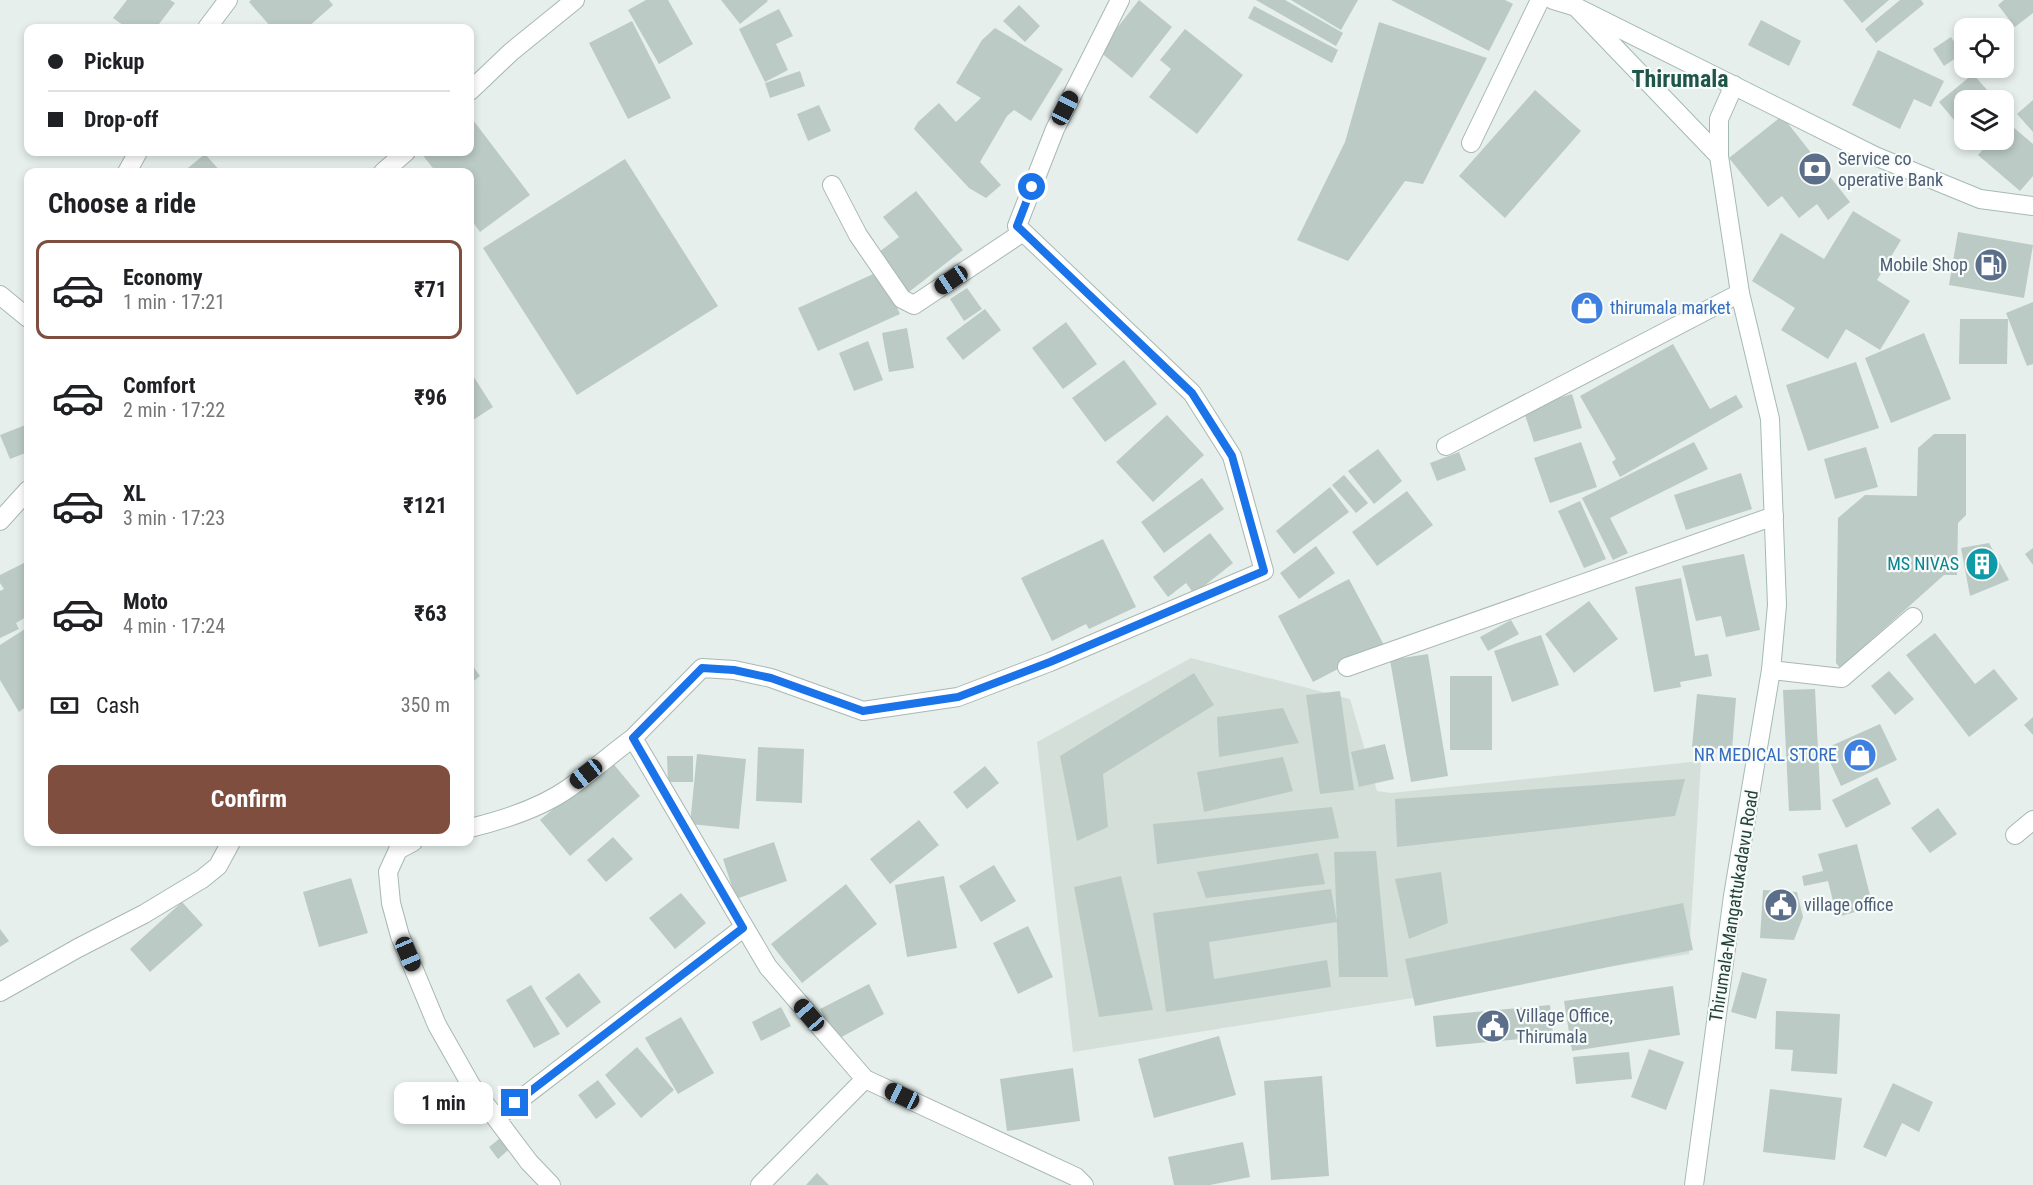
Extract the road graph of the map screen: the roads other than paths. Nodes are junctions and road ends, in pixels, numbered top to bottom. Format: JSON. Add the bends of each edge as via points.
{"nodes":[{"id":1,"x":228,"y":0,"type":"edge"},
{"id":2,"x":575,"y":0,"type":"edge"},
{"id":3,"x":1120,"y":0,"type":"edge"},
{"id":4,"x":1540,"y":0,"type":"edge"},
{"id":5,"x":1553,"y":0,"type":"edge"},
{"id":6,"x":1574,"y":4,"type":"edge"},
{"id":7,"x":210,"y":24,"type":"edge"},
{"id":8,"x":1734,"y":85,"type":"junction"},
{"id":9,"x":474,"y":87,"type":"edge"},
{"id":10,"x":1471,"y":143,"type":"dead end"},
{"id":11,"x":401,"y":156,"type":"edge"},
{"id":12,"x":1719,"y":156,"type":"junction"},
{"id":13,"x":388,"y":168,"type":"edge"},
{"id":14,"x":832,"y":185,"type":"dead end"},
{"id":15,"x":2033,"y":206,"type":"edge"},
{"id":16,"x":1023,"y":232,"type":"junction"},
{"id":17,"x":1740,"y":292,"type":"junction"},
{"id":18,"x":0,"y":295,"type":"edge"},
{"id":19,"x":24,"y":315,"type":"edge"},
{"id":20,"x":1446,"y":446,"type":"dead end"},
{"id":21,"x":24,"y":494,"type":"edge"},
{"id":22,"x":1774,"y":516,"type":"junction"},
{"id":23,"x":0,"y":521,"type":"edge"},
{"id":24,"x":1913,"y":617,"type":"dead end"},
{"id":25,"x":1347,"y":667,"type":"dead end"},
{"id":26,"x":1772,"y":670,"type":"junction"},
{"id":27,"x":633,"y":738,"type":"junction"},
{"id":28,"x":2033,"y":820,"type":"edge"},
{"id":29,"x":474,"y":827,"type":"edge"},
{"id":30,"x":2014,"y":835,"type":"dead end"},
{"id":31,"x":229,"y":846,"type":"edge"},
{"id":32,"x":406,"y":846,"type":"edge"},
{"id":33,"x":743,"y":928,"type":"junction"},
{"id":34,"x":0,"y":993,"type":"edge"},
{"id":35,"x":865,"y":1079,"type":"junction"},
{"id":36,"x":496,"y":1118,"type":"junction"},
{"id":37,"x":551,"y":1185,"type":"edge"},
{"id":38,"x":760,"y":1185,"type":"edge"},
{"id":39,"x":1084,"y":1185,"type":"edge"},
{"id":40,"x":1694,"y":1185,"type":"edge"}],
"edges":[{"from":1,"to":7,"type":"street"},
{"from":2,"to":9,"type":"street"},
{"from":3,"to":16,"type":"street","via":[[1055,129],[1017,226]]},
{"from":4,"to":10,"type":"street"},
{"from":5,"to":6,"type":"street"},
{"from":6,"to":8,"type":"street"},
{"from":6,"to":12,"type":"street"},
{"from":8,"to":12,"type":"street","name":"Thirumala-Mangattukadavu Road","via":[[1719,119]]},
{"from":8,"to":15,"type":"street","via":[[1875,156],[1980,199]]},
{"from":11,"to":13,"type":"street"},
{"from":12,"to":17,"type":"street","name":"Thirumala-Mangattukadavu Road"},
{"from":14,"to":16,"type":"street","via":[[864,244],[902,299],[914,305]]},
{"from":16,"to":27,"type":"street","via":[[1192,393],[1232,456],[1264,571],[958,697],[863,711],[771,678],[702,668]]},
{"from":17,"to":20,"type":"street"},
{"from":17,"to":22,"type":"street","name":"Thirumala-Mangattukadavu Road","via":[[1770,419]]},
{"from":18,"to":19,"type":"street"},
{"from":21,"to":23,"type":"street"},
{"from":22,"to":25,"type":"street"},
{"from":22,"to":26,"type":"street","name":"Thirumala-Mangattukadavu Road","via":[[1777,605]]},
{"from":24,"to":26,"type":"street","via":[[1842,678]]},
{"from":26,"to":40,"type":"street","name":"Thirumala-Mangattukadavu Road","via":[[1733,896]]},
{"from":27,"to":29,"type":"street","via":[[546,802]]},
{"from":27,"to":33,"type":"street"},
{"from":28,"to":30,"type":"street"},
{"from":31,"to":34,"type":"street","via":[[218,866],[201,879]]},
{"from":32,"to":36,"type":"street","via":[[398,850],[388,872],[400,936],[437,1025],[471,1085]]},
{"from":33,"to":35,"type":"street","via":[[768,967]]},
{"from":33,"to":36,"type":"street"},
{"from":35,"to":38,"type":"street"},
{"from":35,"to":39,"type":"street","via":[[1076,1177]]},
{"from":36,"to":37,"type":"street"}]}
